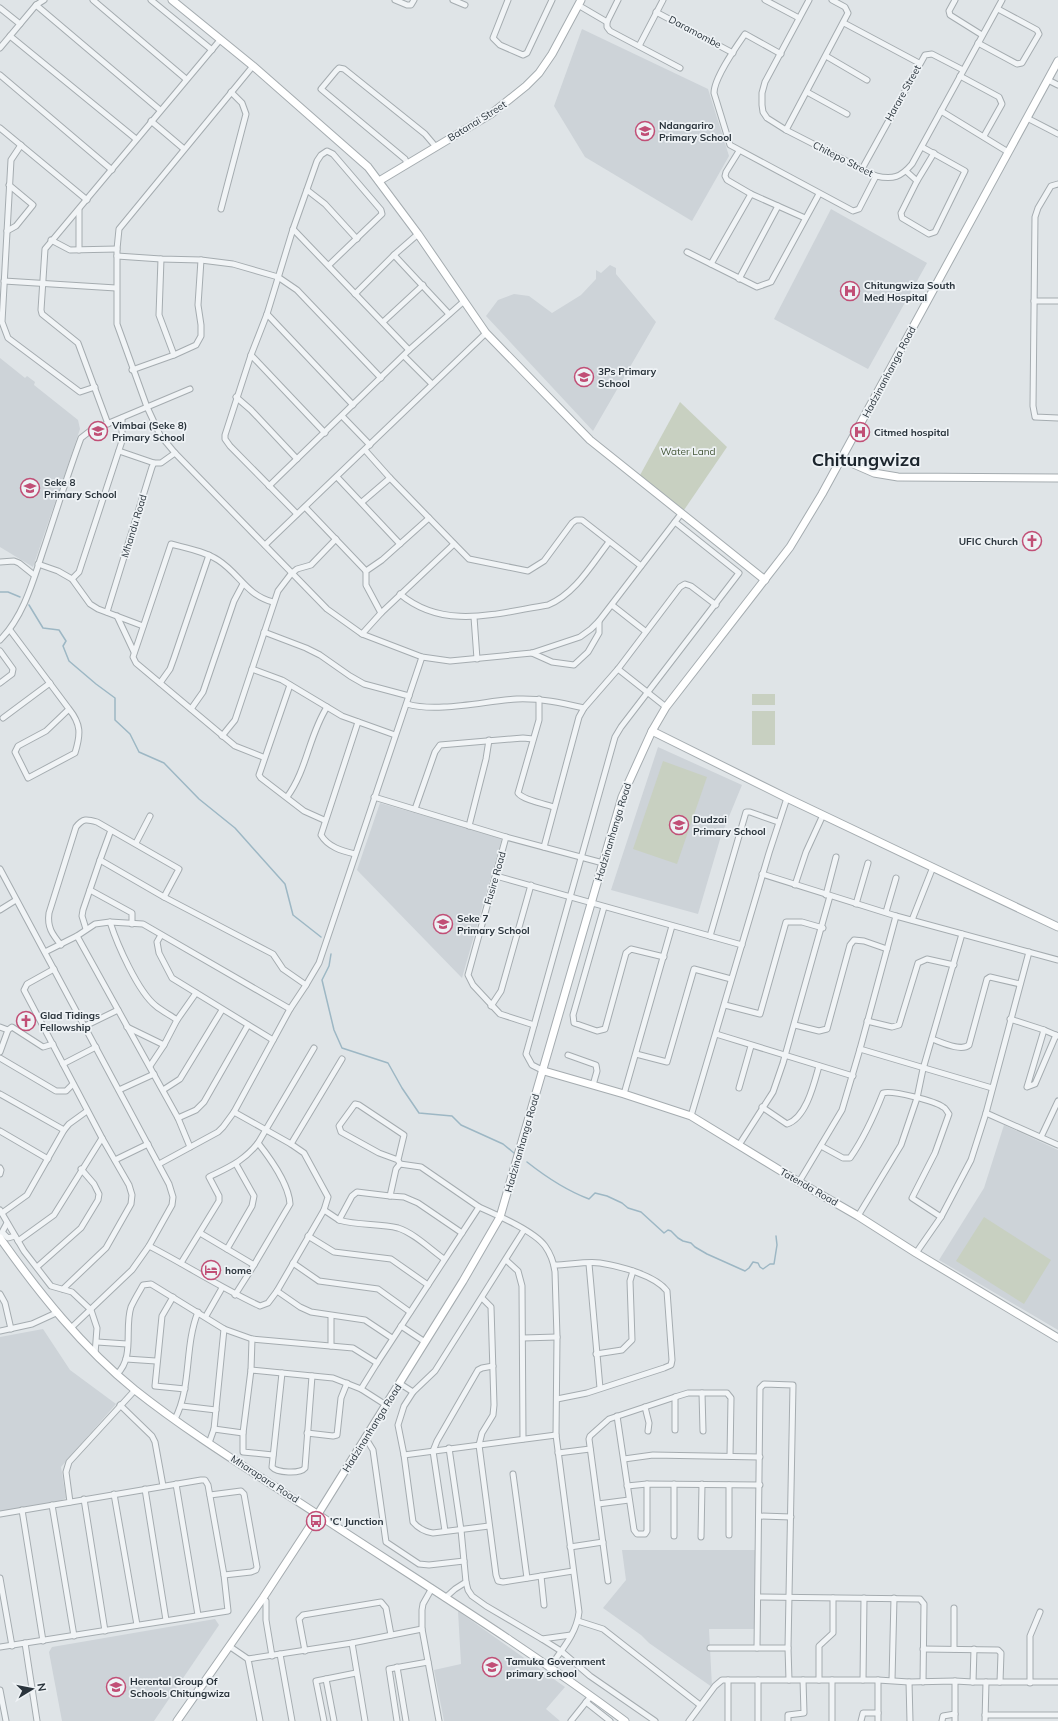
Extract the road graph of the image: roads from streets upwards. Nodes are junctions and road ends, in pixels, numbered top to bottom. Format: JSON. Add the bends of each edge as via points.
{"nodes":[{"id":1,"x":44,"y":0,"type":"edge"},
{"id":2,"x":92,"y":0,"type":"edge"},
{"id":3,"x":152,"y":0,"type":"edge"},
{"id":4,"x":172,"y":0,"type":"edge"},
{"id":5,"x":395,"y":0,"type":"edge"},
{"id":6,"x":414,"y":0,"type":"edge"},
{"id":7,"x":453,"y":0,"type":"edge"},
{"id":8,"x":508,"y":0,"type":"edge"},
{"id":9,"x":552,"y":0,"type":"edge"},
{"id":10,"x":618,"y":0,"type":"edge"},
{"id":11,"x":663,"y":0,"type":"edge"},
{"id":12,"x":765,"y":0,"type":"edge"},
{"id":13,"x":809,"y":0,"type":"edge"},
{"id":14,"x":832,"y":0,"type":"edge"},
{"id":15,"x":955,"y":0,"type":"edge"},
{"id":16,"x":1002,"y":0,"type":"edge"},
{"id":17,"x":579,"y":3,"type":"edge"},
{"id":18,"x":36,"y":5,"type":"junction"},
{"id":19,"x":465,"y":5,"type":"dead end"},
{"id":20,"x":0,"y":8,"type":"edge"},
{"id":21,"x":998,"y":9,"type":"junction"},
{"id":22,"x":656,"y":12,"type":"junction"},
{"id":23,"x":799,"y":18,"type":"junction"},
{"id":24,"x":607,"y":22,"type":"junction"},
{"id":25,"x":844,"y":23,"type":"junction"},
{"id":26,"x":20,"y":24,"type":"junction"},
{"id":27,"x":982,"y":35,"type":"junction"},
{"id":28,"x":10,"y":36,"type":"junction"},
{"id":29,"x":220,"y":40,"type":"junction"},
{"id":30,"x":978,"y":43,"type":"junction"},
{"id":31,"x":639,"y":46,"type":"junction"},
{"id":32,"x":0,"y":48,"type":"edge"},
{"id":33,"x":212,"y":50,"type":"junction"},
{"id":34,"x":733,"y":52,"type":"junction"},
{"id":35,"x":781,"y":54,"type":"junction"},
{"id":36,"x":826,"y":56,"type":"junction"},
{"id":37,"x":1058,"y":61,"type":"edge"},
{"id":38,"x":919,"y":63,"type":"junction"},
{"id":39,"x":253,"y":66,"type":"junction"},
{"id":40,"x":680,"y":68,"type":"dead end"},
{"id":41,"x":963,"y":70,"type":"junction"},
{"id":42,"x":0,"y":76,"type":"edge"},
{"id":43,"x":960,"y":76,"type":"junction"},
{"id":44,"x":186,"y":79,"type":"junction"},
{"id":45,"x":867,"y":80,"type":"dead end"},
{"id":46,"x":1048,"y":80,"type":"junction"},
{"id":47,"x":1058,"y":85,"type":"edge"},
{"id":48,"x":231,"y":92,"type":"junction"},
{"id":49,"x":807,"y":92,"type":"junction"},
{"id":50,"x":160,"y":110,"type":"junction"},
{"id":51,"x":941,"y":111,"type":"junction"},
{"id":52,"x":847,"y":114,"type":"dead end"},
{"id":53,"x":1027,"y":118,"type":"junction"},
{"id":54,"x":151,"y":121,"type":"junction"},
{"id":55,"x":0,"y":128,"type":"edge"},
{"id":56,"x":786,"y":130,"type":"junction"},
{"id":57,"x":1058,"y":134,"type":"edge"},
{"id":58,"x":984,"y":136,"type":"junction"},
{"id":59,"x":136,"y":139,"type":"junction"},
{"id":60,"x":21,"y":145,"type":"junction"},
{"id":61,"x":436,"y":147,"type":"junction"},
{"id":62,"x":922,"y":147,"type":"junction"},
{"id":63,"x":184,"y":149,"type":"junction"},
{"id":64,"x":739,"y":151,"type":"junction"},
{"id":65,"x":1008,"y":152,"type":"junction"},
{"id":66,"x":934,"y":153,"type":"junction"},
{"id":67,"x":407,"y":163,"type":"junction"},
{"id":68,"x":862,"y":169,"type":"junction"},
{"id":69,"x":112,"y":170,"type":"junction"},
{"id":70,"x":906,"y":172,"type":"junction"},
{"id":71,"x":876,"y":176,"type":"junction"},
{"id":72,"x":379,"y":180,"type":"junction"},
{"id":73,"x":917,"y":181,"type":"junction"},
{"id":74,"x":1058,"y":184,"type":"edge"},
{"id":75,"x":9,"y":185,"type":"junction"},
{"id":76,"x":307,"y":190,"type":"junction"},
{"id":77,"x":751,"y":194,"type":"junction"},
{"id":78,"x":819,"y":194,"type":"junction"},
{"id":79,"x":87,"y":200,"type":"junction"},
{"id":80,"x":778,"y":206,"type":"junction"},
{"id":81,"x":221,"y":209,"type":"dead end"},
{"id":82,"x":79,"y":210,"type":"junction"},
{"id":83,"x":804,"y":218,"type":"junction"},
{"id":84,"x":293,"y":229,"type":"junction"},
{"id":85,"x":7,"y":231,"type":"junction"},
{"id":86,"x":418,"y":234,"type":"junction"},
{"id":87,"x":357,"y":239,"type":"junction"},
{"id":88,"x":52,"y":240,"type":"junction"},
{"id":89,"x":117,"y":249,"type":"junction"},
{"id":90,"x":79,"y":250,"type":"junction"},
{"id":91,"x":687,"y":252,"type":"dead end"},
{"id":92,"x":394,"y":255,"type":"junction"},
{"id":93,"x":117,"y":256,"type":"junction"},
{"id":94,"x":161,"y":259,"type":"junction"},
{"id":95,"x":200,"y":260,"type":"junction"},
{"id":96,"x":711,"y":264,"type":"junction"},
{"id":97,"x":329,"y":265,"type":"junction"},
{"id":98,"x":278,"y":277,"type":"junction"},
{"id":99,"x":739,"y":279,"type":"junction"},
{"id":100,"x":4,"y":281,"type":"junction"},
{"id":101,"x":42,"y":284,"type":"junction"},
{"id":102,"x":423,"y":286,"type":"junction"},
{"id":103,"x":116,"y":288,"type":"junction"},
{"id":104,"x":355,"y":294,"type":"junction"},
{"id":105,"x":1034,"y":301,"type":"junction"},
{"id":106,"x":1058,"y":301,"type":"edge"},
{"id":107,"x":463,"y":302,"type":"junction"},
{"id":108,"x":268,"y":314,"type":"junction"},
{"id":109,"x":449,"y":314,"type":"junction"},
{"id":110,"x":383,"y":322,"type":"junction"},
{"id":111,"x":486,"y":334,"type":"junction"},
{"id":112,"x":409,"y":350,"type":"junction"},
{"id":113,"x":174,"y":355,"type":"junction"},
{"id":114,"x":251,"y":355,"type":"junction"},
{"id":115,"x":404,"y":356,"type":"junction"},
{"id":116,"x":132,"y":370,"type":"junction"},
{"id":117,"x":381,"y":378,"type":"junction"},
{"id":118,"x":432,"y":384,"type":"junction"},
{"id":119,"x":95,"y":387,"type":"junction"},
{"id":120,"x":190,"y":389,"type":"dead end"},
{"id":121,"x":236,"y":397,"type":"junction"},
{"id":122,"x":354,"y":405,"type":"junction"},
{"id":123,"x":147,"y":407,"type":"junction"},
{"id":124,"x":342,"y":416,"type":"junction"},
{"id":125,"x":122,"y":418,"type":"junction"},
{"id":126,"x":1058,"y":418,"type":"edge"},
{"id":127,"x":108,"y":424,"type":"junction"},
{"id":128,"x":325,"y":432,"type":"junction"},
{"id":129,"x":370,"y":445,"type":"junction"},
{"id":130,"x":365,"y":450,"type":"junction"},
{"id":131,"x":119,"y":451,"type":"junction"},
{"id":132,"x":175,"y":453,"type":"junction"},
{"id":133,"x":297,"y":459,"type":"junction"},
{"id":134,"x":842,"y":459,"type":"junction"},
{"id":135,"x":154,"y":463,"type":"junction"},
{"id":136,"x":337,"y":477,"type":"junction"},
{"id":137,"x":390,"y":478,"type":"junction"},
{"id":138,"x":1058,"y":478,"type":"edge"},
{"id":139,"x":268,"y":486,"type":"junction"},
{"id":140,"x":362,"y":502,"type":"junction"},
{"id":141,"x":305,"y":507,"type":"junction"},
{"id":142,"x":297,"y":514,"type":"junction"},
{"id":143,"x":681,"y":514,"type":"junction"},
{"id":144,"x":429,"y":518,"type":"junction"},
{"id":145,"x":675,"y":522,"type":"junction"},
{"id":146,"x":336,"y":539,"type":"junction"},
{"id":147,"x":609,"y":542,"type":"junction"},
{"id":148,"x":400,"y":544,"type":"junction"},
{"id":149,"x":454,"y":544,"type":"junction"},
{"id":150,"x":265,"y":545,"type":"junction"},
{"id":151,"x":209,"y":555,"type":"junction"},
{"id":152,"x":0,"y":562,"type":"edge"},
{"id":153,"x":38,"y":564,"type":"junction"},
{"id":154,"x":641,"y":566,"type":"junction"},
{"id":155,"x":366,"y":571,"type":"junction"},
{"id":156,"x":291,"y":574,"type":"junction"},
{"id":157,"x":34,"y":575,"type":"junction"},
{"id":158,"x":72,"y":579,"type":"junction"},
{"id":159,"x":764,"y":580,"type":"junction"},
{"id":160,"x":243,"y":584,"type":"junction"},
{"id":161,"x":400,"y":594,"type":"junction"},
{"id":162,"x":273,"y":602,"type":"junction"},
{"id":163,"x":612,"y":605,"type":"junction"},
{"id":164,"x":716,"y":605,"type":"junction"},
{"id":165,"x":107,"y":612,"type":"junction"},
{"id":166,"x":381,"y":612,"type":"junction"},
{"id":167,"x":117,"y":616,"type":"junction"},
{"id":168,"x":474,"y":617,"type":"junction"},
{"id":169,"x":599,"y":621,"type":"junction"},
{"id":170,"x":143,"y":626,"type":"junction"},
{"id":171,"x":10,"y":630,"type":"junction"},
{"id":172,"x":645,"y":631,"type":"junction"},
{"id":173,"x":264,"y":632,"type":"junction"},
{"id":174,"x":362,"y":634,"type":"junction"},
{"id":175,"x":0,"y":640,"type":"edge"},
{"id":176,"x":0,"y":651,"type":"edge"},
{"id":177,"x":134,"y":652,"type":"junction"},
{"id":178,"x":532,"y":653,"type":"junction"},
{"id":179,"x":422,"y":657,"type":"junction"},
{"id":180,"x":477,"y":659,"type":"junction"},
{"id":181,"x":618,"y":669,"type":"junction"},
{"id":182,"x":252,"y":670,"type":"junction"},
{"id":183,"x":0,"y":683,"type":"edge"},
{"id":184,"x":50,"y":683,"type":"junction"},
{"id":185,"x":160,"y":683,"type":"junction"},
{"id":186,"x":290,"y":684,"type":"junction"},
{"id":187,"x":647,"y":693,"type":"junction"},
{"id":188,"x":409,"y":696,"type":"junction"},
{"id":189,"x":539,"y":699,"type":"junction"},
{"id":190,"x":407,"y":704,"type":"junction"},
{"id":191,"x":327,"y":707,"type":"junction"},
{"id":192,"x":666,"y":707,"type":"junction"},
{"id":193,"x":584,"y":708,"type":"junction"},
{"id":194,"x":69,"y":709,"type":"junction"},
{"id":195,"x":191,"y":709,"type":"junction"},
{"id":196,"x":3,"y":718,"type":"dead end"},
{"id":197,"x":358,"y":722,"type":"junction"},
{"id":198,"x":652,"y":731,"type":"junction"},
{"id":199,"x":395,"y":735,"type":"junction"},
{"id":200,"x":222,"y":736,"type":"junction"},
{"id":201,"x":533,"y":739,"type":"junction"},
{"id":202,"x":489,"y":740,"type":"junction"},
{"id":203,"x":263,"y":757,"type":"junction"},
{"id":204,"x":287,"y":797,"type":"junction"},
{"id":205,"x":374,"y":797,"type":"junction"},
{"id":206,"x":787,"y":798,"type":"junction"},
{"id":207,"x":554,"y":807,"type":"junction"},
{"id":208,"x":415,"y":809,"type":"junction"},
{"id":209,"x":823,"y":815,"type":"junction"},
{"id":210,"x":150,"y":816,"type":"dead end"},
{"id":211,"x":324,"y":820,"type":"junction"},
{"id":212,"x":778,"y":822,"type":"junction"},
{"id":213,"x":469,"y":826,"type":"junction"},
{"id":214,"x":111,"y":830,"type":"junction"},
{"id":215,"x":506,"y":837,"type":"junction"},
{"id":216,"x":136,"y":843,"type":"junction"},
{"id":217,"x":544,"y":847,"type":"junction"},
{"id":218,"x":355,"y":854,"type":"junction"},
{"id":219,"x":581,"y":857,"type":"junction"},
{"id":220,"x":836,"y":858,"type":"dead end"},
{"id":221,"x":100,"y":860,"type":"junction"},
{"id":222,"x":603,"y":863,"type":"junction"},
{"id":223,"x":868,"y":863,"type":"dead end"},
{"id":224,"x":933,"y":867,"type":"junction"},
{"id":225,"x":1,"y":872,"type":"edge"},
{"id":226,"x":762,"y":874,"type":"junction"},
{"id":227,"x":496,"y":876,"type":"junction"},
{"id":228,"x":896,"y":878,"type":"dead end"},
{"id":229,"x":531,"y":885,"type":"junction"},
{"id":230,"x":795,"y":885,"type":"junction"},
{"id":231,"x":90,"y":890,"type":"junction"},
{"id":232,"x":164,"y":896,"type":"junction"},
{"id":233,"x":570,"y":896,"type":"junction"},
{"id":234,"x":828,"y":896,"type":"junction"},
{"id":235,"x":16,"y":900,"type":"junction"},
{"id":236,"x":591,"y":903,"type":"junction"},
{"id":237,"x":856,"y":904,"type":"junction"},
{"id":238,"x":604,"y":907,"type":"junction"},
{"id":239,"x":0,"y":910,"type":"edge"},
{"id":240,"x":886,"y":912,"type":"junction"},
{"id":241,"x":896,"y":916,"type":"junction"},
{"id":242,"x":912,"y":920,"type":"junction"},
{"id":243,"x":110,"y":922,"type":"junction"},
{"id":244,"x":132,"y":924,"type":"junction"},
{"id":245,"x":672,"y":926,"type":"junction"},
{"id":246,"x":1058,"y":927,"type":"edge"},
{"id":247,"x":823,"y":928,"type":"junction"},
{"id":248,"x":86,"y":929,"type":"junction"},
{"id":249,"x":962,"y":934,"type":"junction"},
{"id":250,"x":161,"y":935,"type":"junction"},
{"id":251,"x":77,"y":936,"type":"junction"},
{"id":252,"x":710,"y":936,"type":"junction"},
{"id":253,"x":60,"y":945,"type":"junction"},
{"id":254,"x":742,"y":945,"type":"junction"},
{"id":255,"x":887,"y":949,"type":"junction"},
{"id":256,"x":45,"y":952,"type":"junction"},
{"id":257,"x":1029,"y":952,"type":"junction"},
{"id":258,"x":664,"y":956,"type":"junction"},
{"id":259,"x":1058,"y":960,"type":"edge"},
{"id":260,"x":954,"y":966,"type":"junction"},
{"id":261,"x":54,"y":969,"type":"junction"},
{"id":262,"x":732,"y":979,"type":"junction"},
{"id":263,"x":1020,"y":984,"type":"junction"},
{"id":264,"x":306,"y":985,"type":"junction"},
{"id":265,"x":196,"y":993,"type":"junction"},
{"id":266,"x":725,"y":1005,"type":"junction"},
{"id":267,"x":491,"y":1006,"type":"junction"},
{"id":268,"x":290,"y":1009,"type":"junction"},
{"id":269,"x":118,"y":1010,"type":"junction"},
{"id":270,"x":222,"y":1010,"type":"junction"},
{"id":271,"x":1010,"y":1019,"type":"junction"},
{"id":272,"x":177,"y":1020,"type":"junction"},
{"id":273,"x":867,"y":1021,"type":"junction"},
{"id":274,"x":248,"y":1025,"type":"junction"},
{"id":275,"x":534,"y":1025,"type":"junction"},
{"id":276,"x":795,"y":1025,"type":"junction"},
{"id":277,"x":85,"y":1026,"type":"junction"},
{"id":278,"x":0,"y":1027,"type":"edge"},
{"id":279,"x":126,"y":1027,"type":"junction"},
{"id":280,"x":8,"y":1030,"type":"junction"},
{"id":281,"x":1044,"y":1030,"type":"junction"},
{"id":282,"x":716,"y":1034,"type":"junction"},
{"id":283,"x":1057,"y":1036,"type":"edge"},
{"id":284,"x":932,"y":1039,"type":"junction"},
{"id":285,"x":273,"y":1040,"type":"junction"},
{"id":286,"x":53,"y":1044,"type":"junction"},
{"id":287,"x":164,"y":1045,"type":"junction"},
{"id":288,"x":751,"y":1046,"type":"junction"},
{"id":289,"x":96,"y":1047,"type":"junction"},
{"id":290,"x":314,"y":1048,"type":"dead end"},
{"id":291,"x":860,"y":1049,"type":"junction"},
{"id":292,"x":0,"y":1052,"type":"edge"},
{"id":293,"x":636,"y":1054,"type":"junction"},
{"id":294,"x":568,"y":1055,"type":"dead end"},
{"id":295,"x":785,"y":1055,"type":"junction"},
{"id":296,"x":0,"y":1058,"type":"edge"},
{"id":297,"x":342,"y":1059,"type":"dead end"},
{"id":298,"x":63,"y":1064,"type":"junction"},
{"id":299,"x":150,"y":1066,"type":"junction"},
{"id":300,"x":819,"y":1066,"type":"junction"},
{"id":301,"x":924,"y":1069,"type":"junction"},
{"id":302,"x":544,"y":1071,"type":"junction"},
{"id":303,"x":154,"y":1074,"type":"junction"},
{"id":304,"x":853,"y":1076,"type":"junction"},
{"id":305,"x":73,"y":1084,"type":"junction"},
{"id":306,"x":593,"y":1085,"type":"junction"},
{"id":307,"x":738,"y":1088,"type":"dead end"},
{"id":308,"x":992,"y":1088,"type":"junction"},
{"id":309,"x":119,"y":1090,"type":"junction"},
{"id":310,"x":163,"y":1090,"type":"junction"},
{"id":311,"x":0,"y":1094,"type":"edge"},
{"id":312,"x":624,"y":1094,"type":"junction"},
{"id":313,"x":917,"y":1098,"type":"junction"},
{"id":314,"x":1057,"y":1104,"type":"edge"},
{"id":315,"x":762,"y":1107,"type":"junction"},
{"id":316,"x":87,"y":1111,"type":"junction"},
{"id":317,"x":234,"y":1112,"type":"junction"},
{"id":318,"x":986,"y":1113,"type":"junction"},
{"id":319,"x":691,"y":1116,"type":"junction"},
{"id":320,"x":178,"y":1118,"type":"junction"},
{"id":321,"x":64,"y":1130,"type":"junction"},
{"id":322,"x":265,"y":1130,"type":"junction"},
{"id":323,"x":0,"y":1131,"type":"edge"},
{"id":324,"x":1041,"y":1137,"type":"junction"},
{"id":325,"x":102,"y":1138,"type":"junction"},
{"id":326,"x":258,"y":1143,"type":"junction"},
{"id":327,"x":148,"y":1144,"type":"junction"},
{"id":328,"x":291,"y":1144,"type":"junction"},
{"id":329,"x":1058,"y":1144,"type":"edge"},
{"id":330,"x":739,"y":1145,"type":"junction"},
{"id":331,"x":821,"y":1146,"type":"junction"},
{"id":332,"x":190,"y":1147,"type":"junction"},
{"id":333,"x":48,"y":1160,"type":"junction"},
{"id":334,"x":115,"y":1160,"type":"junction"},
{"id":335,"x":399,"y":1162,"type":"junction"},
{"id":336,"x":159,"y":1164,"type":"junction"},
{"id":337,"x":236,"y":1164,"type":"junction"},
{"id":338,"x":0,"y":1168,"type":"edge"},
{"id":339,"x":81,"y":1170,"type":"junction"},
{"id":340,"x":0,"y":1174,"type":"edge"},
{"id":341,"x":799,"y":1182,"type":"junction"},
{"id":342,"x":390,"y":1196,"type":"junction"},
{"id":343,"x":479,"y":1207,"type":"junction"},
{"id":344,"x":324,"y":1210,"type":"junction"},
{"id":345,"x":1,"y":1212,"type":"edge"},
{"id":346,"x":858,"y":1216,"type":"junction"},
{"id":347,"x":500,"y":1217,"type":"junction"},
{"id":348,"x":941,"y":1217,"type":"junction"},
{"id":349,"x":339,"y":1220,"type":"junction"},
{"id":350,"x":7,"y":1222,"type":"junction"},
{"id":351,"x":524,"y":1230,"type":"junction"},
{"id":352,"x":200,"y":1233,"type":"junction"},
{"id":353,"x":462,"y":1233,"type":"junction"},
{"id":354,"x":1,"y":1236,"type":"edge"},
{"id":355,"x":15,"y":1236,"type":"junction"},
{"id":356,"x":308,"y":1236,"type":"junction"},
{"id":357,"x":18,"y":1241,"type":"junction"},
{"id":358,"x":149,"y":1246,"type":"junction"},
{"id":359,"x":227,"y":1249,"type":"junction"},
{"id":360,"x":916,"y":1253,"type":"junction"},
{"id":361,"x":444,"y":1259,"type":"junction"},
{"id":362,"x":506,"y":1260,"type":"junction"},
{"id":363,"x":181,"y":1263,"type":"junction"},
{"id":364,"x":292,"y":1263,"type":"junction"},
{"id":365,"x":589,"y":1264,"type":"junction"},
{"id":366,"x":254,"y":1265,"type":"junction"},
{"id":367,"x":554,"y":1265,"type":"junction"},
{"id":368,"x":37,"y":1267,"type":"junction"},
{"id":369,"x":633,"y":1271,"type":"junction"},
{"id":370,"x":428,"y":1285,"type":"junction"},
{"id":371,"x":222,"y":1288,"type":"junction"},
{"id":372,"x":62,"y":1290,"type":"junction"},
{"id":373,"x":277,"y":1291,"type":"junction"},
{"id":374,"x":0,"y":1294,"type":"edge"},
{"id":375,"x":235,"y":1295,"type":"junction"},
{"id":376,"x":173,"y":1297,"type":"junction"},
{"id":377,"x":482,"y":1298,"type":"junction"},
{"id":378,"x":91,"y":1310,"type":"junction"},
{"id":379,"x":198,"y":1312,"type":"junction"},
{"id":380,"x":410,"y":1312,"type":"junction"},
{"id":381,"x":56,"y":1313,"type":"junction"},
{"id":382,"x":206,"y":1316,"type":"junction"},
{"id":383,"x":331,"y":1316,"type":"junction"},
{"id":384,"x":401,"y":1326,"type":"junction"},
{"id":385,"x":71,"y":1328,"type":"junction"},
{"id":386,"x":11,"y":1329,"type":"junction"},
{"id":387,"x":224,"y":1329,"type":"junction"},
{"id":388,"x":0,"y":1330,"type":"edge"},
{"id":389,"x":557,"y":1337,"type":"junction"},
{"id":390,"x":392,"y":1338,"type":"junction"},
{"id":391,"x":523,"y":1338,"type":"junction"},
{"id":392,"x":1058,"y":1338,"type":"edge"},
{"id":393,"x":252,"y":1339,"type":"junction"},
{"id":394,"x":96,"y":1342,"type":"junction"},
{"id":395,"x":425,"y":1342,"type":"junction"},
{"id":396,"x":127,"y":1344,"type":"junction"},
{"id":397,"x":331,"y":1346,"type":"junction"},
{"id":398,"x":95,"y":1354,"type":"junction"},
{"id":399,"x":596,"y":1354,"type":"junction"},
{"id":400,"x":126,"y":1359,"type":"junction"},
{"id":401,"x":156,"y":1361,"type":"junction"},
{"id":402,"x":377,"y":1363,"type":"junction"},
{"id":403,"x":493,"y":1366,"type":"junction"},
{"id":404,"x":251,"y":1370,"type":"junction"},
{"id":405,"x":282,"y":1373,"type":"junction"},
{"id":406,"x":117,"y":1374,"type":"junction"},
{"id":407,"x":312,"y":1376,"type":"junction"},
{"id":408,"x":347,"y":1383,"type":"junction"},
{"id":409,"x":399,"y":1383,"type":"junction"},
{"id":410,"x":600,"y":1388,"type":"junction"},
{"id":411,"x":185,"y":1389,"type":"junction"},
{"id":412,"x":361,"y":1389,"type":"junction"},
{"id":413,"x":135,"y":1390,"type":"junction"},
{"id":414,"x":413,"y":1392,"type":"junction"},
{"id":415,"x":702,"y":1393,"type":"junction"},
{"id":416,"x":675,"y":1397,"type":"junction"},
{"id":417,"x":556,"y":1399,"type":"junction"},
{"id":418,"x":120,"y":1405,"type":"junction"},
{"id":419,"x":386,"y":1405,"type":"junction"},
{"id":420,"x":182,"y":1406,"type":"junction"},
{"id":421,"x":645,"y":1407,"type":"junction"},
{"id":422,"x":216,"y":1410,"type":"junction"},
{"id":423,"x":617,"y":1416,"type":"junction"},
{"id":424,"x":175,"y":1419,"type":"junction"},
{"id":425,"x":214,"y":1429,"type":"junction"},
{"id":426,"x":675,"y":1430,"type":"dead end"},
{"id":427,"x":648,"y":1431,"type":"dead end"},
{"id":428,"x":702,"y":1431,"type":"dead end"},
{"id":429,"x":243,"y":1433,"type":"junction"},
{"id":430,"x":307,"y":1433,"type":"junction"},
{"id":431,"x":556,"y":1435,"type":"junction"},
{"id":432,"x":365,"y":1438,"type":"junction"},
{"id":433,"x":523,"y":1439,"type":"junction"},
{"id":434,"x":209,"y":1443,"type":"junction"},
{"id":435,"x":479,"y":1445,"type":"junction"},
{"id":436,"x":449,"y":1448,"type":"junction"},
{"id":437,"x":590,"y":1449,"type":"junction"},
{"id":438,"x":433,"y":1451,"type":"junction"},
{"id":439,"x":558,"y":1453,"type":"junction"},
{"id":440,"x":273,"y":1454,"type":"junction"},
{"id":441,"x":404,"y":1455,"type":"junction"},
{"id":442,"x":730,"y":1456,"type":"junction"},
{"id":443,"x":760,"y":1457,"type":"junction"},
{"id":444,"x":624,"y":1459,"type":"junction"},
{"id":445,"x":513,"y":1474,"type":"dead end"},
{"id":446,"x":176,"y":1484,"type":"junction"},
{"id":447,"x":646,"y":1484,"type":"junction"},
{"id":448,"x":674,"y":1484,"type":"junction"},
{"id":449,"x":702,"y":1484,"type":"junction"},
{"id":450,"x":729,"y":1485,"type":"junction"},
{"id":451,"x":760,"y":1485,"type":"junction"},
{"id":452,"x":163,"y":1486,"type":"junction"},
{"id":453,"x":628,"y":1486,"type":"junction"},
{"id":454,"x":145,"y":1489,"type":"junction"},
{"id":455,"x":114,"y":1494,"type":"junction"},
{"id":456,"x":210,"y":1495,"type":"junction"},
{"id":457,"x":84,"y":1499,"type":"junction"},
{"id":458,"x":629,"y":1500,"type":"junction"},
{"id":459,"x":70,"y":1502,"type":"junction"},
{"id":460,"x":598,"y":1504,"type":"junction"},
{"id":461,"x":52,"y":1505,"type":"junction"},
{"id":462,"x":22,"y":1510,"type":"junction"},
{"id":463,"x":0,"y":1514,"type":"edge"},
{"id":464,"x":318,"y":1514,"type":"junction"},
{"id":465,"x":759,"y":1516,"type":"junction"},
{"id":466,"x":791,"y":1517,"type":"junction"},
{"id":467,"x":489,"y":1526,"type":"junction"},
{"id":468,"x":461,"y":1530,"type":"junction"},
{"id":469,"x":446,"y":1531,"type":"junction"},
{"id":470,"x":729,"y":1535,"type":"dead end"},
{"id":471,"x":674,"y":1536,"type":"dead end"},
{"id":472,"x":701,"y":1537,"type":"dead end"},
{"id":473,"x":603,"y":1542,"type":"junction"},
{"id":474,"x":570,"y":1547,"type":"junction"},
{"id":475,"x":464,"y":1561,"type":"junction"},
{"id":476,"x":573,"y":1571,"type":"junction"},
{"id":477,"x":224,"y":1575,"type":"junction"},
{"id":478,"x":540,"y":1576,"type":"junction"},
{"id":479,"x":0,"y":1578,"type":"edge"},
{"id":480,"x":527,"y":1578,"type":"junction"},
{"id":481,"x":608,"y":1581,"type":"dead end"},
{"id":482,"x":466,"y":1582,"type":"junction"},
{"id":483,"x":432,"y":1588,"type":"junction"},
{"id":484,"x":758,"y":1597,"type":"junction"},
{"id":485,"x":446,"y":1598,"type":"junction"},
{"id":486,"x":789,"y":1598,"type":"junction"},
{"id":487,"x":832,"y":1598,"type":"junction"},
{"id":488,"x":864,"y":1598,"type":"junction"},
{"id":489,"x":894,"y":1598,"type":"junction"},
{"id":490,"x":266,"y":1601,"type":"dead end"},
{"id":491,"x":544,"y":1605,"type":"dead end"},
{"id":492,"x":954,"y":1608,"type":"dead end"},
{"id":493,"x":1040,"y":1612,"type":"dead end"},
{"id":494,"x":198,"y":1615,"type":"junction"},
{"id":495,"x":166,"y":1620,"type":"junction"},
{"id":496,"x":578,"y":1621,"type":"junction"},
{"id":497,"x":137,"y":1625,"type":"junction"},
{"id":498,"x":422,"y":1629,"type":"junction"},
{"id":499,"x":105,"y":1631,"type":"junction"},
{"id":500,"x":391,"y":1635,"type":"junction"},
{"id":501,"x":571,"y":1635,"type":"junction"},
{"id":502,"x":74,"y":1636,"type":"junction"},
{"id":503,"x":542,"y":1638,"type":"junction"},
{"id":504,"x":43,"y":1641,"type":"junction"},
{"id":505,"x":352,"y":1642,"type":"junction"},
{"id":506,"x":25,"y":1644,"type":"junction"},
{"id":507,"x":12,"y":1646,"type":"junction"},
{"id":508,"x":229,"y":1646,"type":"junction"},
{"id":509,"x":0,"y":1647,"type":"edge"},
{"id":510,"x":710,"y":1648,"type":"dead end"},
{"id":511,"x":757,"y":1648,"type":"junction"},
{"id":512,"x":788,"y":1648,"type":"junction"},
{"id":513,"x":923,"y":1649,"type":"junction"},
{"id":514,"x":954,"y":1649,"type":"junction"},
{"id":515,"x":974,"y":1649,"type":"junction"},
{"id":516,"x":305,"y":1651,"type":"junction"},
{"id":517,"x":561,"y":1651,"type":"junction"},
{"id":518,"x":280,"y":1654,"type":"junction"},
{"id":519,"x":272,"y":1656,"type":"junction"},
{"id":520,"x":248,"y":1659,"type":"junction"},
{"id":521,"x":428,"y":1662,"type":"junction"},
{"id":522,"x":397,"y":1667,"type":"junction"},
{"id":523,"x":549,"y":1668,"type":"junction"},
{"id":524,"x":356,"y":1673,"type":"junction"},
{"id":525,"x":326,"y":1679,"type":"junction"},
{"id":526,"x":728,"y":1680,"type":"junction"},
{"id":527,"x":758,"y":1680,"type":"junction"},
{"id":528,"x":789,"y":1680,"type":"junction"},
{"id":529,"x":804,"y":1680,"type":"junction"},
{"id":530,"x":819,"y":1680,"type":"junction"},
{"id":531,"x":832,"y":1680,"type":"junction"},
{"id":532,"x":863,"y":1680,"type":"junction"},
{"id":533,"x":878,"y":1680,"type":"junction"},
{"id":534,"x":892,"y":1680,"type":"junction"},
{"id":535,"x":955,"y":1681,"type":"junction"},
{"id":536,"x":909,"y":1682,"type":"junction"},
{"id":537,"x":923,"y":1682,"type":"junction"},
{"id":538,"x":973,"y":1682,"type":"junction"},
{"id":539,"x":986,"y":1682,"type":"junction"},
{"id":540,"x":1000,"y":1682,"type":"junction"},
{"id":541,"x":1058,"y":1682,"type":"edge"},
{"id":542,"x":1030,"y":1683,"type":"junction"},
{"id":543,"x":0,"y":1690,"type":"edge"},
{"id":544,"x":591,"y":1696,"type":"junction"},
{"id":545,"x":586,"y":1702,"type":"junction"},
{"id":546,"x":700,"y":1705,"type":"junction"},
{"id":547,"x":878,"y":1713,"type":"junction"},
{"id":548,"x":955,"y":1714,"type":"junction"},
{"id":549,"x":1058,"y":1715,"type":"edge"},
{"id":550,"x":985,"y":1718,"type":"edge"},
{"id":551,"x":1033,"y":1718,"type":"edge"},
{"id":552,"x":6,"y":1721,"type":"edge"},
{"id":553,"x":37,"y":1721,"type":"edge"},
{"id":554,"x":177,"y":1721,"type":"edge"},
{"id":555,"x":260,"y":1721,"type":"edge"},
{"id":556,"x":292,"y":1721,"type":"edge"},
{"id":557,"x":324,"y":1721,"type":"edge"},
{"id":558,"x":334,"y":1721,"type":"edge"},
{"id":559,"x":365,"y":1721,"type":"edge"},
{"id":560,"x":397,"y":1721,"type":"edge"},
{"id":561,"x":406,"y":1721,"type":"edge"},
{"id":562,"x":439,"y":1721,"type":"edge"},
{"id":563,"x":571,"y":1721,"type":"edge"},
{"id":564,"x":610,"y":1721,"type":"edge"},
{"id":565,"x":625,"y":1721,"type":"edge"},
{"id":566,"x":655,"y":1721,"type":"edge"},
{"id":567,"x":689,"y":1721,"type":"edge"},
{"id":568,"x":728,"y":1721,"type":"edge"},
{"id":569,"x":758,"y":1721,"type":"edge"},
{"id":570,"x":788,"y":1721,"type":"edge"},
{"id":571,"x":832,"y":1721,"type":"edge"},
{"id":572,"x":861,"y":1721,"type":"edge"},
{"id":573,"x":878,"y":1721,"type":"edge"},
{"id":574,"x":910,"y":1721,"type":"edge"},
{"id":575,"x":942,"y":1721,"type":"edge"},
{"id":576,"x":955,"y":1721,"type":"edge"}],
"edges":[{"from":1,"to":18,"type":"street"},
{"from":2,"to":44,"type":"street"},
{"from":3,"to":33,"type":"street"},
{"from":4,"to":29,"type":"street"},
{"from":5,"to":6,"type":"street","via":[[410,5]]},
{"from":7,"to":19,"type":"street"},
{"from":8,"to":9,"type":"street","via":[[493,38],[500,45],[523,55],[527,53]]},
{"from":10,"to":24,"type":"street"},
{"from":11,"to":22,"type":"street"},
{"from":12,"to":23,"type":"street"},
{"from":13,"to":23,"type":"street","name":"Chitepo Street"},
{"from":14,"to":25,"type":"street","via":[[847,9]]},
{"from":15,"to":27,"type":"street","via":[[950,15]]},
{"from":16,"to":21,"type":"street"},
{"from":17,"to":24,"type":"street"},
{"from":17,"to":61,"type":"street","name":"Batanai Street","via":[[539,73],[491,114]]},
{"from":18,"to":26,"type":"street"},
{"from":18,"to":50,"type":"street"},
{"from":20,"to":26,"type":"street"},
{"from":21,"to":27,"type":"street"},
{"from":21,"to":30,"type":"street","via":[[1037,30],[1039,34],[1022,63],[1017,64]]},
{"from":22,"to":31,"type":"street"},
{"from":22,"to":34,"type":"street","name":"Daramombe"},
{"from":23,"to":35,"type":"street","name":"Chitepo Street"},
{"from":24,"to":31,"type":"street","via":[[610,31]]},
{"from":25,"to":36,"type":"street"},
{"from":25,"to":38,"type":"street"},
{"from":26,"to":28,"type":"street"},
{"from":27,"to":30,"type":"street"},
{"from":28,"to":32,"type":"street"},
{"from":28,"to":59,"type":"street"},
{"from":29,"to":33,"type":"street"},
{"from":29,"to":39,"type":"street"},
{"from":30,"to":41,"type":"street"},
{"from":31,"to":40,"type":"street"},
{"from":33,"to":44,"type":"street"},
{"from":34,"to":35,"type":"street","via":[[745,34]]},
{"from":34,"to":64,"type":"street","via":[[714,93],[728,142]]},
{"from":35,"to":56,"type":"street","name":"Chitepo Street","via":[[765,82],[762,105],[767,118]]},
{"from":36,"to":45,"type":"street"},
{"from":36,"to":49,"type":"street"},
{"from":37,"to":46,"type":"street","name":"Hadzinanhanga Road"},
{"from":38,"to":41,"type":"street","name":"Harare Street","via":[[925,55],[932,54]]},
{"from":38,"to":68,"type":"street","name":"Harare Street"},
{"from":39,"to":48,"type":"street"},
{"from":39,"to":72,"type":"street","via":[[363,162]]},
{"from":41,"to":43,"type":"street"},
{"from":42,"to":69,"type":"street"},
{"from":43,"to":51,"type":"street"},
{"from":43,"to":58,"type":"street","via":[[1002,101]]},
{"from":44,"to":50,"type":"street"},
{"from":46,"to":47,"type":"street"},
{"from":46,"to":53,"type":"street","name":"Hadzinanhanga Road"},
{"from":48,"to":63,"type":"street"},
{"from":48,"to":81,"type":"street","via":[[242,102],[246,114]]},
{"from":49,"to":52,"type":"street"},
{"from":49,"to":56,"type":"street"},
{"from":50,"to":54,"type":"street"},
{"from":51,"to":58,"type":"street"},
{"from":51,"to":62,"type":"street"},
{"from":53,"to":57,"type":"street"},
{"from":53,"to":65,"type":"street","name":"Hadzinanhanga Road"},
{"from":54,"to":59,"type":"street"},
{"from":54,"to":63,"type":"street"},
{"from":55,"to":60,"type":"street"},
{"from":56,"to":68,"type":"street","name":"Chitepo Street"},
{"from":58,"to":65,"type":"street"},
{"from":59,"to":69,"type":"street"},
{"from":60,"to":75,"type":"street","via":[[11,160]]},
{"from":60,"to":79,"type":"street"},
{"from":61,"to":67,"type":"street","name":"Batanai Street"},
{"from":61,"to":67,"type":"street","via":[[425,134],[344,69],[336,70],[321,89]]},
{"from":62,"to":66,"type":"street"},
{"from":62,"to":70,"type":"street"},
{"from":63,"to":89,"type":"street","via":[[119,228]]},
{"from":64,"to":77,"type":"street","via":[[725,176],[727,180]]},
{"from":64,"to":78,"type":"street"},
{"from":65,"to":134,"type":"street","name":"Hadzinanhanga Road"},
{"from":66,"to":73,"type":"street"},
{"from":66,"to":73,"type":"street","via":[[963,169],[965,173],[933,234],[909,223],[901,216]]},
{"from":67,"to":72,"type":"street","name":"Batanai Street"},
{"from":68,"to":71,"type":"street","name":"Chitepo Street"},
{"from":69,"to":79,"type":"street"},
{"from":70,"to":71,"type":"street","name":"Chitepo Street","via":[[889,179]]},
{"from":70,"to":73,"type":"street"},
{"from":71,"to":78,"type":"street","via":[[857,211],[850,211]]},
{"from":72,"to":86,"type":"street"},
{"from":74,"to":105,"type":"street","via":[[1051,186],[1036,214]]},
{"from":75,"to":85,"type":"street"},
{"from":75,"to":85,"type":"street","via":[[33,205],[16,226]]},
{"from":76,"to":84,"type":"street"},
{"from":76,"to":87,"type":"street","via":[[325,204]]},
{"from":76,"to":87,"type":"street","via":[[318,158],[327,151],[333,154],[382,212]]},
{"from":77,"to":80,"type":"street"},
{"from":77,"to":96,"type":"street"},
{"from":78,"to":83,"type":"street"},
{"from":79,"to":82,"type":"street"},
{"from":80,"to":83,"type":"street"},
{"from":80,"to":99,"type":"street"},
{"from":82,"to":88,"type":"street"},
{"from":82,"to":90,"type":"street"},
{"from":83,"to":99,"type":"street","via":[[771,282],[758,287]]},
{"from":84,"to":97,"type":"street"},
{"from":84,"to":98,"type":"street"},
{"from":85,"to":100,"type":"street"},
{"from":86,"to":92,"type":"street"},
{"from":86,"to":107,"type":"street"},
{"from":87,"to":97,"type":"street"},
{"from":88,"to":90,"type":"street","via":[[70,250]]},
{"from":88,"to":101,"type":"street","via":[[43,254]]},
{"from":89,"to":90,"type":"street"},
{"from":89,"to":93,"type":"street"},
{"from":91,"to":96,"type":"street"},
{"from":92,"to":102,"type":"street"},
{"from":92,"to":104,"type":"street"},
{"from":93,"to":94,"type":"street"},
{"from":93,"to":103,"type":"street"},
{"from":94,"to":95,"type":"street"},
{"from":94,"to":113,"type":"street","via":[[159,315]]},
{"from":95,"to":98,"type":"street","via":[[233,264]]},
{"from":95,"to":113,"type":"street","via":[[198,305],[201,336],[196,345]]},
{"from":96,"to":99,"type":"street"},
{"from":97,"to":104,"type":"street"},
{"from":98,"to":108,"type":"street"},
{"from":98,"to":117,"type":"street","via":[[297,290]]},
{"from":100,"to":101,"type":"street"},
{"from":100,"to":119,"type":"street","via":[[2,322],[8,338],[80,392]]},
{"from":101,"to":103,"type":"street"},
{"from":101,"to":119,"type":"street","via":[[42,314],[78,343]]},
{"from":102,"to":109,"type":"street"},
{"from":102,"to":110,"type":"street"},
{"from":103,"to":116,"type":"street","via":[[117,324]]},
{"from":104,"to":110,"type":"street"},
{"from":105,"to":106,"type":"street"},
{"from":105,"to":126,"type":"street","via":[[1034,415],[1041,418]]},
{"from":107,"to":109,"type":"street"},
{"from":107,"to":111,"type":"street"},
{"from":108,"to":114,"type":"street"},
{"from":108,"to":122,"type":"street"},
{"from":109,"to":112,"type":"street"},
{"from":110,"to":112,"type":"street"},
{"from":111,"to":118,"type":"street"},
{"from":111,"to":143,"type":"street","via":[[595,444]]},
{"from":112,"to":115,"type":"street"},
{"from":113,"to":116,"type":"street"},
{"from":114,"to":121,"type":"street"},
{"from":114,"to":128,"type":"street"},
{"from":115,"to":117,"type":"street"},
{"from":115,"to":118,"type":"street"},
{"from":116,"to":123,"type":"street"},
{"from":117,"to":122,"type":"street"},
{"from":118,"to":129,"type":"street"},
{"from":119,"to":127,"type":"street"},
{"from":120,"to":123,"type":"street"},
{"from":121,"to":133,"type":"street"},
{"from":121,"to":139,"type":"street","via":[[225,439]]},
{"from":122,"to":124,"type":"street"},
{"from":123,"to":125,"type":"street"},
{"from":123,"to":132,"type":"street","via":[[160,435]]},
{"from":124,"to":128,"type":"street"},
{"from":124,"to":129,"type":"street"},
{"from":125,"to":127,"type":"street"},
{"from":125,"to":131,"type":"street","via":[[123,434]]},
{"from":127,"to":153,"type":"street","via":[[90,431],[81,438]]},
{"from":128,"to":133,"type":"street"},
{"from":129,"to":130,"type":"street"},
{"from":130,"to":136,"type":"street"},
{"from":130,"to":137,"type":"street"},
{"from":131,"to":135,"type":"street"},
{"from":131,"to":158,"type":"street","via":[[79,572]]},
{"from":132,"to":135,"type":"street","via":[[161,463]]},
{"from":132,"to":150,"type":"street"},
{"from":133,"to":139,"type":"street"},
{"from":134,"to":138,"type":"street","via":[[874,473],[898,478]]},
{"from":134,"to":159,"type":"street","name":"Hadzinanhanga Road","via":[[790,546]]},
{"from":135,"to":165,"type":"street","name":"Mhandu Road"},
{"from":136,"to":140,"type":"street"},
{"from":136,"to":141,"type":"street"},
{"from":137,"to":140,"type":"street"},
{"from":137,"to":144,"type":"street"},
{"from":139,"to":142,"type":"street"},
{"from":140,"to":148,"type":"street"},
{"from":141,"to":142,"type":"street"},
{"from":141,"to":146,"type":"street"},
{"from":142,"to":150,"type":"street"},
{"from":143,"to":145,"type":"street"},
{"from":143,"to":159,"type":"street"},
{"from":144,"to":148,"type":"street"},
{"from":144,"to":149,"type":"street"},
{"from":145,"to":154,"type":"street"},
{"from":145,"to":164,"type":"street","via":[[740,573]]},
{"from":146,"to":155,"type":"street"},
{"from":146,"to":156,"type":"street","via":[[311,565],[297,569]]},
{"from":147,"to":149,"type":"street","via":[[582,520],[576,520],[544,561],[528,570],[469,559]]},
{"from":147,"to":154,"type":"street"},
{"from":147,"to":168,"type":"street","via":[[559,601],[548,606]]},
{"from":148,"to":155,"type":"street"},
{"from":149,"to":161,"type":"street"},
{"from":150,"to":156,"type":"street"},
{"from":151,"to":160,"type":"street","via":[[230,569]]},
{"from":151,"to":170,"type":"street","via":[[171,544]]},
{"from":151,"to":185,"type":"street","via":[[170,669]]},
{"from":152,"to":157,"type":"street","via":[[18,563]]},
{"from":153,"to":157,"type":"street"},
{"from":153,"to":158,"type":"street"},
{"from":154,"to":163,"type":"street"},
{"from":155,"to":166,"type":"street","via":[[366,585]]},
{"from":156,"to":162,"type":"street"},
{"from":156,"to":174,"type":"street","via":[[327,609]]},
{"from":157,"to":171,"type":"street","via":[[21,611]]},
{"from":158,"to":165,"type":"street","via":[[90,604]]},
{"from":159,"to":192,"type":"street","name":"Hadzinanhanga Road"},
{"from":160,"to":162,"type":"street","via":[[262,599]]},
{"from":160,"to":195,"type":"street","via":[[234,602],[203,692]]},
{"from":161,"to":166,"type":"street"},
{"from":161,"to":168,"type":"street","via":[[412,604],[442,616]]},
{"from":162,"to":173,"type":"street"},
{"from":163,"to":169,"type":"street"},
{"from":163,"to":172,"type":"street"},
{"from":164,"to":172,"type":"street","via":[[685,584]]},
{"from":164,"to":187,"type":"street"},
{"from":165,"to":167,"type":"street"},
{"from":166,"to":174,"type":"street"},
{"from":167,"to":170,"type":"street"},
{"from":167,"to":177,"type":"street"},
{"from":168,"to":180,"type":"street"},
{"from":169,"to":178,"type":"street","via":[[580,636]]},
{"from":169,"to":178,"type":"street","via":[[599,633],[588,652],[574,665],[552,662]]},
{"from":170,"to":177,"type":"street"},
{"from":171,"to":175,"type":"street"},
{"from":171,"to":184,"type":"street"},
{"from":172,"to":181,"type":"street"},
{"from":173,"to":182,"type":"street"},
{"from":173,"to":188,"type":"street","via":[[320,655],[364,684]]},
{"from":174,"to":179,"type":"street"},
{"from":176,"to":183,"type":"street","via":[[13,669],[12,674]]},
{"from":177,"to":185,"type":"street","via":[[136,663]]},
{"from":178,"to":180,"type":"street"},
{"from":179,"to":180,"type":"street","via":[[450,661]]},
{"from":179,"to":188,"type":"street"},
{"from":181,"to":187,"type":"street"},
{"from":181,"to":193,"type":"street"},
{"from":182,"to":186,"type":"street"},
{"from":182,"to":200,"type":"street","via":[[235,720]]},
{"from":184,"to":194,"type":"street"},
{"from":184,"to":196,"type":"street"},
{"from":185,"to":195,"type":"street"},
{"from":186,"to":191,"type":"street"},
{"from":186,"to":203,"type":"street"},
{"from":187,"to":192,"type":"street"},
{"from":187,"to":219,"type":"street","via":[[620,726],[615,737]]},
{"from":188,"to":190,"type":"street"},
{"from":189,"to":190,"type":"street","via":[[419,708]]},
{"from":189,"to":193,"type":"street"},
{"from":189,"to":201,"type":"street","via":[[539,720]]},
{"from":190,"to":199,"type":"street"},
{"from":191,"to":197,"type":"street"},
{"from":191,"to":204,"type":"street","via":[[320,718],[297,781]]},
{"from":192,"to":198,"type":"street","name":"Hadzinanhanga Road"},
{"from":193,"to":207,"type":"street"},
{"from":194,"to":194,"type":"street","via":[[76,718],[79,731],[75,753],[28,778],[16,757],[18,746],[46,732]]},
{"from":195,"to":200,"type":"street"},
{"from":197,"to":199,"type":"street"},
{"from":197,"to":211,"type":"street"},
{"from":198,"to":206,"type":"street"},
{"from":198,"to":222,"type":"street","name":"Hadzinanhanga Road","via":[[622,797]]},
{"from":199,"to":205,"type":"street"},
{"from":200,"to":203,"type":"street","via":[[235,746]]},
{"from":201,"to":202,"type":"street"},
{"from":201,"to":207,"type":"street","via":[[518,793]]},
{"from":202,"to":208,"type":"street","via":[[444,744],[437,747]]},
{"from":202,"to":213,"type":"street"},
{"from":203,"to":204,"type":"street","via":[[260,777]]},
{"from":204,"to":211,"type":"street","via":[[304,811]]},
{"from":205,"to":208,"type":"street"},
{"from":205,"to":218,"type":"street"},
{"from":206,"to":209,"type":"street"},
{"from":206,"to":212,"type":"street"},
{"from":207,"to":217,"type":"street"},
{"from":208,"to":213,"type":"street"},
{"from":209,"to":224,"type":"street"},
{"from":209,"to":230,"type":"street","via":[[806,852]]},
{"from":210,"to":216,"type":"street"},
{"from":211,"to":218,"type":"street","via":[[321,830],[323,839],[340,850]]},
{"from":212,"to":226,"type":"street"},
{"from":212,"to":252,"type":"street","via":[[746,812]]},
{"from":213,"to":215,"type":"street"},
{"from":214,"to":216,"type":"street"},
{"from":214,"to":221,"type":"street"},
{"from":214,"to":253,"type":"street","via":[[88,819],[80,822],[76,828],[48,920],[50,931]]},
{"from":215,"to":217,"type":"street"},
{"from":215,"to":227,"type":"street","name":"Fusire Road"},
{"from":216,"to":232,"type":"street","via":[[179,869]]},
{"from":217,"to":219,"type":"street"},
{"from":218,"to":264,"type":"street","via":[[319,963]]},
{"from":219,"to":222,"type":"street"},
{"from":219,"to":233,"type":"street"},
{"from":220,"to":234,"type":"street"},
{"from":221,"to":231,"type":"street"},
{"from":221,"to":232,"type":"street"},
{"from":222,"to":236,"type":"street","name":"Hadzinanhanga Road"},
{"from":223,"to":237,"type":"street"},
{"from":224,"to":242,"type":"street"},
{"from":224,"to":246,"type":"street"},
{"from":225,"to":235,"type":"street"},
{"from":226,"to":230,"type":"street"},
{"from":226,"to":254,"type":"street"},
{"from":227,"to":229,"type":"street"},
{"from":227,"to":267,"type":"street","name":"Fusire Road","via":[[468,975]]},
{"from":228,"to":240,"type":"street"},
{"from":229,"to":233,"type":"street"},
{"from":229,"to":267,"type":"street","via":[[501,991]]},
{"from":230,"to":234,"type":"street"},
{"from":231,"to":244,"type":"street","via":[[132,913]]},
{"from":231,"to":248,"type":"street","via":[[82,916]]},
{"from":232,"to":264,"type":"street","via":[[272,954],[283,969]]},
{"from":233,"to":236,"type":"street"},
{"from":233,"to":275,"type":"street"},
{"from":234,"to":237,"type":"street"},
{"from":234,"to":247,"type":"street"},
{"from":235,"to":239,"type":"street"},
{"from":235,"to":256,"type":"street"},
{"from":236,"to":238,"type":"street"},
{"from":236,"to":302,"type":"street","name":"Hadzinanhanga Road"},
{"from":237,"to":240,"type":"street"},
{"from":238,"to":245,"type":"street"},
{"from":238,"to":258,"type":"street","via":[[573,1015],[574,1023],[597,1030],[605,1029],[626,953],[631,949]]},
{"from":240,"to":241,"type":"street"},
{"from":241,"to":242,"type":"street"},
{"from":241,"to":255,"type":"street"},
{"from":242,"to":249,"type":"street"},
{"from":243,"to":244,"type":"street"},
{"from":243,"to":248,"type":"street","via":[[95,924]]},
{"from":243,"to":272,"type":"street","via":[[128,967],[148,998],[155,1006]]},
{"from":244,"to":250,"type":"street","via":[[143,924]]},
{"from":245,"to":252,"type":"street"},
{"from":245,"to":258,"type":"street"},
{"from":247,"to":266,"type":"street","via":[[802,922],[786,922],[760,1014]]},
{"from":247,"to":276,"type":"street"},
{"from":248,"to":251,"type":"street"},
{"from":249,"to":257,"type":"street"},
{"from":249,"to":260,"type":"street"},
{"from":250,"to":265,"type":"street","via":[[157,942],[159,953],[172,978]]},
{"from":250,"to":268,"type":"street"},
{"from":251,"to":253,"type":"street"},
{"from":251,"to":269,"type":"street"},
{"from":252,"to":254,"type":"street"},
{"from":253,"to":256,"type":"street"},
{"from":254,"to":262,"type":"street"},
{"from":255,"to":273,"type":"street"},
{"from":255,"to":276,"type":"street","via":[[854,940],[850,946],[827,1029],[819,1031]]},
{"from":256,"to":261,"type":"street"},
{"from":257,"to":259,"type":"street"},
{"from":257,"to":263,"type":"street"},
{"from":258,"to":293,"type":"street"},
{"from":260,"to":273,"type":"street","via":[[927,959],[918,963],[899,1025]]},
{"from":260,"to":284,"type":"street"},
{"from":261,"to":277,"type":"street"},
{"from":261,"to":286,"type":"street","via":[[27,984],[24,990]]},
{"from":262,"to":266,"type":"street"},
{"from":262,"to":293,"type":"street","via":[[694,969],[667,1062]]},
{"from":263,"to":271,"type":"street"},
{"from":263,"to":284,"type":"street","via":[[990,977],[987,979],[969,1045],[966,1047]]},
{"from":264,"to":268,"type":"street"},
{"from":265,"to":270,"type":"street"},
{"from":265,"to":272,"type":"street"},
{"from":266,"to":282,"type":"street"},
{"from":267,"to":275,"type":"street","name":"Fusire Road","via":[[506,1017]]},
{"from":268,"to":285,"type":"street"},
{"from":269,"to":277,"type":"street"},
{"from":269,"to":279,"type":"street"},
{"from":270,"to":274,"type":"street"},
{"from":270,"to":310,"type":"street","via":[[180,1079]]},
{"from":271,"to":281,"type":"street"},
{"from":271,"to":308,"type":"street"},
{"from":272,"to":287,"type":"street"},
{"from":273,"to":291,"type":"street"},
{"from":274,"to":285,"type":"street"},
{"from":274,"to":320,"type":"street","via":[[204,1102],[196,1110]]},
{"from":275,"to":302,"type":"street","via":[[526,1054],[532,1065]]},
{"from":276,"to":295,"type":"street"},
{"from":277,"to":289,"type":"street"},
{"from":278,"to":280,"type":"street"},
{"from":279,"to":287,"type":"street"},
{"from":279,"to":299,"type":"street"},
{"from":280,"to":286,"type":"street","via":[[12,1028],[43,1047]]},
{"from":280,"to":292,"type":"street"},
{"from":281,"to":283,"type":"street"},
{"from":281,"to":283,"type":"street","via":[[1028,1087],[1035,1084]]},
{"from":282,"to":288,"type":"street"},
{"from":282,"to":319,"type":"street"},
{"from":284,"to":301,"type":"street"},
{"from":285,"to":317,"type":"street"},
{"from":286,"to":298,"type":"street"},
{"from":287,"to":299,"type":"street"},
{"from":288,"to":295,"type":"street"},
{"from":288,"to":307,"type":"street"},
{"from":289,"to":298,"type":"street"},
{"from":289,"to":309,"type":"street"},
{"from":290,"to":322,"type":"street"},
{"from":291,"to":301,"type":"street"},
{"from":291,"to":304,"type":"street"},
{"from":293,"to":312,"type":"street"},
{"from":294,"to":306,"type":"street","via":[[596,1065]]},
{"from":295,"to":300,"type":"street"},
{"from":295,"to":315,"type":"street","via":[[773,1092]]},
{"from":296,"to":305,"type":"street","via":[[56,1091],[66,1091]]},
{"from":297,"to":328,"type":"street"},
{"from":298,"to":305,"type":"street"},
{"from":299,"to":303,"type":"street"},
{"from":300,"to":304,"type":"street"},
{"from":300,"to":315,"type":"street","via":[[811,1095],[793,1122],[787,1124]]},
{"from":301,"to":308,"type":"street"},
{"from":301,"to":313,"type":"street"},
{"from":302,"to":306,"type":"street","name":"Tatenda Road"},
{"from":302,"to":347,"type":"street","name":"Hadzinanhanga Road"},
{"from":303,"to":309,"type":"street"},
{"from":303,"to":310,"type":"street"},
{"from":304,"to":331,"type":"street","via":[[842,1110]]},
{"from":305,"to":316,"type":"street"},
{"from":306,"to":312,"type":"street","name":"Tatenda Road"},
{"from":308,"to":318,"type":"street"},
{"from":309,"to":327,"type":"street"},
{"from":310,"to":320,"type":"street"},
{"from":311,"to":321,"type":"street"},
{"from":312,"to":319,"type":"street","name":"Tatenda Road"},
{"from":313,"to":331,"type":"street","via":[[888,1091],[883,1093],[875,1114],[850,1158],[843,1158]]},
{"from":313,"to":346,"type":"street","via":[[901,1146]]},
{"from":313,"to":348,"type":"street","via":[[944,1107],[949,1114],[935,1153],[912,1198]]},
{"from":314,"to":324,"type":"street"},
{"from":315,"to":330,"type":"street"},
{"from":316,"to":321,"type":"street"},
{"from":316,"to":325,"type":"street"},
{"from":317,"to":322,"type":"street"},
{"from":317,"to":332,"type":"street","via":[[224,1127]]},
{"from":318,"to":324,"type":"street"},
{"from":318,"to":348,"type":"street","via":[[970,1160]]},
{"from":319,"to":330,"type":"street","name":"Tatenda Road"},
{"from":320,"to":332,"type":"street"},
{"from":321,"to":333,"type":"street"},
{"from":322,"to":326,"type":"street"},
{"from":322,"to":328,"type":"street"},
{"from":323,"to":333,"type":"street"},
{"from":324,"to":329,"type":"street"},
{"from":325,"to":334,"type":"street"},
{"from":325,"to":339,"type":"street"},
{"from":326,"to":337,"type":"street","via":[[249,1155]]},
{"from":326,"to":366,"type":"street","via":[[274,1166],[289,1196],[290,1204]]},
{"from":327,"to":334,"type":"street"},
{"from":327,"to":336,"type":"street"},
{"from":328,"to":344,"type":"street","via":[[304,1153],[326,1192],[328,1197]]},
{"from":330,"to":341,"type":"street","name":"Tatenda Road"},
{"from":331,"to":341,"type":"street"},
{"from":332,"to":336,"type":"street"},
{"from":333,"to":345,"type":"street","via":[[27,1195]]},
{"from":334,"to":372,"type":"street","via":[[132,1195],[131,1204],[106,1248]]},
{"from":335,"to":335,"type":"street","via":[[341,1132],[339,1126],[355,1104],[404,1135]]},
{"from":335,"to":342,"type":"street"},
{"from":335,"to":343,"type":"street","via":[[421,1167]]},
{"from":336,"to":358,"type":"street","via":[[173,1197],[172,1205]]},
{"from":337,"to":352,"type":"street","via":[[209,1177],[219,1201]]},
{"from":337,"to":359,"type":"street","via":[[254,1196],[252,1206]]},
{"from":338,"to":340,"type":"street"},
{"from":339,"to":357,"type":"street","via":[[54,1215]]},
{"from":339,"to":368,"type":"street","via":[[94,1184],[99,1194],[98,1200],[81,1228]]},
{"from":341,"to":346,"type":"street","name":"Tatenda Road"},
{"from":342,"to":349,"type":"street","via":[[357,1192],[352,1196]]},
{"from":342,"to":353,"type":"street","via":[[404,1197],[418,1203]]},
{"from":343,"to":347,"type":"street"},
{"from":343,"to":353,"type":"street"},
{"from":344,"to":349,"type":"street"},
{"from":344,"to":356,"type":"street"},
{"from":345,"to":350,"type":"street"},
{"from":346,"to":360,"type":"street","name":"Tatenda Road"},
{"from":347,"to":351,"type":"street"},
{"from":347,"to":395,"type":"street","name":"Hadzinanhanga Road","via":[[464,1281]]},
{"from":348,"to":360,"type":"street"},
{"from":349,"to":361,"type":"street","via":[[399,1228]]},
{"from":350,"to":354,"type":"street"},
{"from":350,"to":355,"type":"street"},
{"from":351,"to":362,"type":"street"},
{"from":351,"to":367,"type":"street","via":[[546,1247]]},
{"from":352,"to":359,"type":"street"},
{"from":352,"to":363,"type":"street"},
{"from":353,"to":361,"type":"street"},
{"from":354,"to":355,"type":"street"},
{"from":354,"to":381,"type":"street","name":"Mharapara Road"},
{"from":355,"to":357,"type":"street"},
{"from":356,"to":364,"type":"street"},
{"from":356,"to":370,"type":"street","via":[[334,1252],[390,1259]]},
{"from":357,"to":368,"type":"street"},
{"from":358,"to":363,"type":"street"},
{"from":358,"to":378,"type":"street","via":[[125,1278]]},
{"from":359,"to":366,"type":"street"},
{"from":360,"to":392,"type":"street","name":"Tatenda Road"},
{"from":361,"to":370,"type":"street"},
{"from":362,"to":377,"type":"street"},
{"from":362,"to":391,"type":"street","via":[[518,1271],[521,1282]]},
{"from":363,"to":371,"type":"street"},
{"from":364,"to":373,"type":"street"},
{"from":364,"to":380,"type":"street","via":[[319,1281],[378,1289]]},
{"from":365,"to":367,"type":"street"},
{"from":365,"to":369,"type":"street","via":[[599,1263]]},
{"from":365,"to":399,"type":"street"},
{"from":366,"to":375,"type":"street"},
{"from":367,"to":389,"type":"street"},
{"from":368,"to":372,"type":"street","via":[[52,1286]]},
{"from":369,"to":399,"type":"street","via":[[630,1281],[632,1340],[622,1350]]},
{"from":369,"to":410,"type":"street","via":[[663,1286],[667,1291],[671,1365]]},
{"from":370,"to":380,"type":"street"},
{"from":371,"to":375,"type":"street"},
{"from":371,"to":382,"type":"street"},
{"from":372,"to":378,"type":"street","via":[[72,1292]]},
{"from":373,"to":375,"type":"street","via":[[268,1303],[260,1306]]},
{"from":373,"to":383,"type":"street","via":[[300,1307]]},
{"from":374,"to":386,"type":"street","via":[[5,1303]]},
{"from":376,"to":379,"type":"street"},
{"from":376,"to":396,"type":"street","via":[[151,1284],[143,1285],[131,1308]]},
{"from":376,"to":401,"type":"street","via":[[162,1316]]},
{"from":377,"to":403,"type":"street","via":[[490,1307]]},
{"from":377,"to":414,"type":"street","via":[[435,1371]]},
{"from":378,"to":385,"type":"street"},
{"from":378,"to":394,"type":"street","via":[[97,1328]]},
{"from":379,"to":382,"type":"street"},
{"from":379,"to":411,"type":"street","via":[[192,1327]]},
{"from":380,"to":384,"type":"street"},
{"from":381,"to":385,"type":"street","name":"Mharapara Road"},
{"from":381,"to":386,"type":"street","via":[[32,1324]]},
{"from":382,"to":387,"type":"street"},
{"from":383,"to":390,"type":"street","via":[[365,1320]]},
{"from":383,"to":397,"type":"street"},
{"from":384,"to":390,"type":"street"},
{"from":384,"to":395,"type":"street"},
{"from":385,"to":398,"type":"street","name":"Mharapara Road"},
{"from":386,"to":388,"type":"street"},
{"from":387,"to":393,"type":"street"},
{"from":387,"to":422,"type":"street"},
{"from":389,"to":391,"type":"street"},
{"from":389,"to":417,"type":"street"},
{"from":390,"to":402,"type":"street"},
{"from":391,"to":433,"type":"street"},
{"from":393,"to":397,"type":"street"},
{"from":393,"to":404,"type":"street"},
{"from":394,"to":396,"type":"street"},
{"from":394,"to":398,"type":"street"},
{"from":395,"to":409,"type":"street","name":"Hadzinanhanga Road"},
{"from":396,"to":400,"type":"street"},
{"from":397,"to":402,"type":"street","via":[[353,1348]]},
{"from":398,"to":406,"type":"street","name":"Mharapara Road"},
{"from":399,"to":410,"type":"street"},
{"from":400,"to":401,"type":"street"},
{"from":400,"to":406,"type":"street"},
{"from":401,"to":411,"type":"street","via":[[155,1386]]},
{"from":402,"to":412,"type":"street"},
{"from":403,"to":435,"type":"street","via":[[494,1411],[482,1433]]},
{"from":403,"to":438,"type":"street","via":[[478,1370]]},
{"from":404,"to":405,"type":"street"},
{"from":404,"to":429,"type":"street"},
{"from":405,"to":407,"type":"street"},
{"from":405,"to":440,"type":"street"},
{"from":406,"to":413,"type":"street","name":"Mharapara Road"},
{"from":407,"to":408,"type":"street","via":[[333,1378]]},
{"from":407,"to":430,"type":"street"},
{"from":408,"to":412,"type":"street"},
{"from":408,"to":430,"type":"street","via":[[342,1398],[338,1435]]},
{"from":409,"to":414,"type":"street"},
{"from":409,"to":419,"type":"street","name":"Hadzinanhanga Road"},
{"from":410,"to":417,"type":"street"},
{"from":411,"to":420,"type":"street"},
{"from":412,"to":419,"type":"street"},
{"from":413,"to":418,"type":"street"},
{"from":413,"to":424,"type":"street","name":"Mharapara Road"},
{"from":414,"to":441,"type":"street","via":[[404,1406],[398,1425]]},
{"from":415,"to":416,"type":"street","via":[[688,1393]]},
{"from":415,"to":428,"type":"street"},
{"from":415,"to":442,"type":"street","via":[[730,1396]]},
{"from":416,"to":421,"type":"street"},
{"from":416,"to":426,"type":"street"},
{"from":417,"to":431,"type":"street"},
{"from":418,"to":452,"type":"street","via":[[152,1436]]},
{"from":418,"to":459,"type":"street","via":[[69,1462],[66,1472]]},
{"from":419,"to":432,"type":"street","name":"Hadzinanhanga Road"},
{"from":420,"to":422,"type":"street"},
{"from":420,"to":424,"type":"street"},
{"from":421,"to":423,"type":"street"},
{"from":421,"to":427,"type":"street"},
{"from":422,"to":425,"type":"street"},
{"from":423,"to":437,"type":"street","via":[[609,1419],[590,1436]]},
{"from":423,"to":444,"type":"street"},
{"from":424,"to":434,"type":"street","name":"Mharapara Road"},
{"from":425,"to":429,"type":"street"},
{"from":425,"to":434,"type":"street"},
{"from":429,"to":440,"type":"street","via":[[243,1452]]},
{"from":430,"to":440,"type":"street","via":[[304,1470],[274,1469]]},
{"from":431,"to":433,"type":"street"},
{"from":431,"to":439,"type":"street"},
{"from":432,"to":464,"type":"street","name":"Hadzinanhanga Road"},
{"from":432,"to":475,"type":"street","via":[[373,1450],[386,1542],[419,1564]]},
{"from":433,"to":435,"type":"street"},
{"from":434,"to":464,"type":"street","name":"Mharapara Road"},
{"from":435,"to":436,"type":"street"},
{"from":435,"to":467,"type":"street"},
{"from":436,"to":438,"type":"street"},
{"from":436,"to":468,"type":"street"},
{"from":437,"to":439,"type":"street"},
{"from":437,"to":460,"type":"street"},
{"from":438,"to":441,"type":"street"},
{"from":438,"to":469,"type":"street"},
{"from":439,"to":474,"type":"street"},
{"from":441,"to":469,"type":"street","via":[[413,1522],[428,1532]]},
{"from":442,"to":443,"type":"street"},
{"from":442,"to":444,"type":"street","via":[[652,1455]]},
{"from":443,"to":451,"type":"street"},
{"from":443,"to":466,"type":"street","via":[[760,1388],[764,1384],[793,1385]]},
{"from":444,"to":453,"type":"street"},
{"from":445,"to":480,"type":"street"},
{"from":446,"to":452,"type":"street"},
{"from":446,"to":456,"type":"street","via":[[205,1480]]},
{"from":446,"to":494,"type":"street"},
{"from":447,"to":448,"type":"street"},
{"from":447,"to":453,"type":"street"},
{"from":447,"to":458,"type":"street","via":[[648,1531],[645,1534],[638,1534],[634,1530]]},
{"from":448,"to":449,"type":"street"},
{"from":448,"to":471,"type":"street"},
{"from":449,"to":450,"type":"street"},
{"from":449,"to":472,"type":"street"},
{"from":450,"to":451,"type":"street"},
{"from":450,"to":470,"type":"street"},
{"from":451,"to":465,"type":"street"},
{"from":452,"to":454,"type":"street"},
{"from":453,"to":458,"type":"street"},
{"from":454,"to":455,"type":"street"},
{"from":454,"to":495,"type":"street"},
{"from":455,"to":457,"type":"street"},
{"from":455,"to":497,"type":"street"},
{"from":456,"to":477,"type":"street"},
{"from":456,"to":477,"type":"street","via":[[237,1490],[244,1494],[257,1567],[252,1572]]},
{"from":457,"to":459,"type":"street"},
{"from":457,"to":499,"type":"street"},
{"from":458,"to":460,"type":"street"},
{"from":459,"to":461,"type":"street"},
{"from":460,"to":473,"type":"street"},
{"from":461,"to":462,"type":"street"},
{"from":461,"to":502,"type":"street"},
{"from":462,"to":463,"type":"street"},
{"from":462,"to":504,"type":"street"},
{"from":464,"to":483,"type":"street","name":"Mharapara Road"},
{"from":464,"to":508,"type":"street","name":"Hadzinanhanga Road"},
{"from":465,"to":466,"type":"street"},
{"from":465,"to":484,"type":"street"},
{"from":466,"to":486,"type":"street"},
{"from":467,"to":468,"type":"street"},
{"from":467,"to":480,"type":"street","via":[[498,1581]]},
{"from":468,"to":469,"type":"street"},
{"from":468,"to":475,"type":"street"},
{"from":473,"to":474,"type":"street"},
{"from":473,"to":481,"type":"street"},
{"from":474,"to":476,"type":"street"},
{"from":475,"to":482,"type":"street"},
{"from":476,"to":478,"type":"street"},
{"from":476,"to":496,"type":"street"},
{"from":477,"to":494,"type":"street","via":[[228,1611]]},
{"from":478,"to":480,"type":"street"},
{"from":478,"to":491,"type":"street"},
{"from":479,"to":507,"type":"street"},
{"from":482,"to":485,"type":"street"},
{"from":482,"to":503,"type":"street","via":[[472,1596]]},
{"from":483,"to":485,"type":"street","name":"Mharapara Road"},
{"from":483,"to":498,"type":"street","via":[[423,1604]]},
{"from":484,"to":486,"type":"street"},
{"from":484,"to":511,"type":"street"},
{"from":485,"to":523,"type":"street","name":"Mharapara Road"},
{"from":486,"to":487,"type":"street"},
{"from":486,"to":512,"type":"street"},
{"from":487,"to":488,"type":"street"},
{"from":487,"to":530,"type":"street","via":[[833,1633],[819,1646]]},
{"from":488,"to":489,"type":"street"},
{"from":488,"to":532,"type":"street"},
{"from":489,"to":513,"type":"street","via":[[920,1599],[924,1604]]},
{"from":489,"to":534,"type":"street"},
{"from":490,"to":519,"type":"street","via":[[266,1620]]},
{"from":492,"to":514,"type":"street"},
{"from":493,"to":542,"type":"street","via":[[1030,1636]]},
{"from":494,"to":495,"type":"street"},
{"from":495,"to":497,"type":"street"},
{"from":496,"to":501,"type":"street"},
{"from":496,"to":546,"type":"street","via":[[603,1629]]},
{"from":497,"to":499,"type":"street"},
{"from":498,"to":500,"type":"street"},
{"from":498,"to":521,"type":"street"},
{"from":499,"to":502,"type":"street"},
{"from":500,"to":505,"type":"street"},
{"from":500,"to":516,"type":"street","via":[[386,1608],[380,1602],[303,1615],[298,1619]]},
{"from":501,"to":503,"type":"street"},
{"from":501,"to":517,"type":"street"},
{"from":502,"to":504,"type":"street"},
{"from":503,"to":517,"type":"street"},
{"from":504,"to":506,"type":"street"},
{"from":505,"to":516,"type":"street"},
{"from":505,"to":524,"type":"street"},
{"from":506,"to":507,"type":"street"},
{"from":506,"to":553,"type":"street"},
{"from":507,"to":509,"type":"street"},
{"from":508,"to":520,"type":"street"},
{"from":508,"to":554,"type":"street","name":"Hadzinanhanga Road"},
{"from":510,"to":511,"type":"street"},
{"from":511,"to":512,"type":"street"},
{"from":512,"to":528,"type":"street"},
{"from":513,"to":514,"type":"street"},
{"from":513,"to":537,"type":"street"},
{"from":514,"to":515,"type":"street"},
{"from":515,"to":538,"type":"street"},
{"from":515,"to":540,"type":"street","via":[[1001,1653]]},
{"from":516,"to":518,"type":"street"},
{"from":517,"to":523,"type":"street"},
{"from":517,"to":566,"type":"street","via":[[590,1676]]},
{"from":518,"to":519,"type":"street"},
{"from":518,"to":556,"type":"street"},
{"from":519,"to":520,"type":"street"},
{"from":520,"to":555,"type":"street"},
{"from":521,"to":522,"type":"street"},
{"from":521,"to":562,"type":"street"},
{"from":522,"to":560,"type":"street","via":[[389,1669]]},
{"from":522,"to":561,"type":"street"},
{"from":523,"to":544,"type":"street","name":"Mharapara Road"},
{"from":524,"to":525,"type":"street"},
{"from":524,"to":559,"type":"street"},
{"from":525,"to":557,"type":"street","via":[[316,1681]]},
{"from":525,"to":558,"type":"street"},
{"from":526,"to":527,"type":"street"},
{"from":526,"to":546,"type":"street","via":[[718,1682]]},
{"from":526,"to":568,"type":"street"},
{"from":527,"to":528,"type":"street"},
{"from":527,"to":569,"type":"street"},
{"from":528,"to":529,"type":"street"},
{"from":529,"to":530,"type":"street"},
{"from":529,"to":570,"type":"street","via":[[804,1714],[788,1715]]},
{"from":530,"to":531,"type":"street"},
{"from":531,"to":532,"type":"street"},
{"from":531,"to":571,"type":"street"},
{"from":532,"to":533,"type":"street"},
{"from":533,"to":534,"type":"street"},
{"from":533,"to":547,"type":"street"},
{"from":534,"to":536,"type":"street"},
{"from":535,"to":537,"type":"street"},
{"from":535,"to":538,"type":"street"},
{"from":535,"to":548,"type":"street"},
{"from":536,"to":537,"type":"street"},
{"from":536,"to":574,"type":"street"},
{"from":538,"to":539,"type":"street"},
{"from":539,"to":540,"type":"street"},
{"from":539,"to":550,"type":"street"},
{"from":540,"to":542,"type":"street"},
{"from":541,"to":542,"type":"street"},
{"from":543,"to":552,"type":"street"},
{"from":544,"to":545,"type":"street"},
{"from":544,"to":565,"type":"street","name":"Mharapara Road"},
{"from":545,"to":563,"type":"street"},
{"from":545,"to":564,"type":"street"},
{"from":546,"to":567,"type":"street"},
{"from":547,"to":572,"type":"street","via":[[863,1713]]},
{"from":547,"to":573,"type":"street"},
{"from":548,"to":575,"type":"street","via":[[944,1716]]},
{"from":548,"to":576,"type":"street"},
{"from":549,"to":551,"type":"street"},
{"from":550,"to":551,"type":"street"}]}
